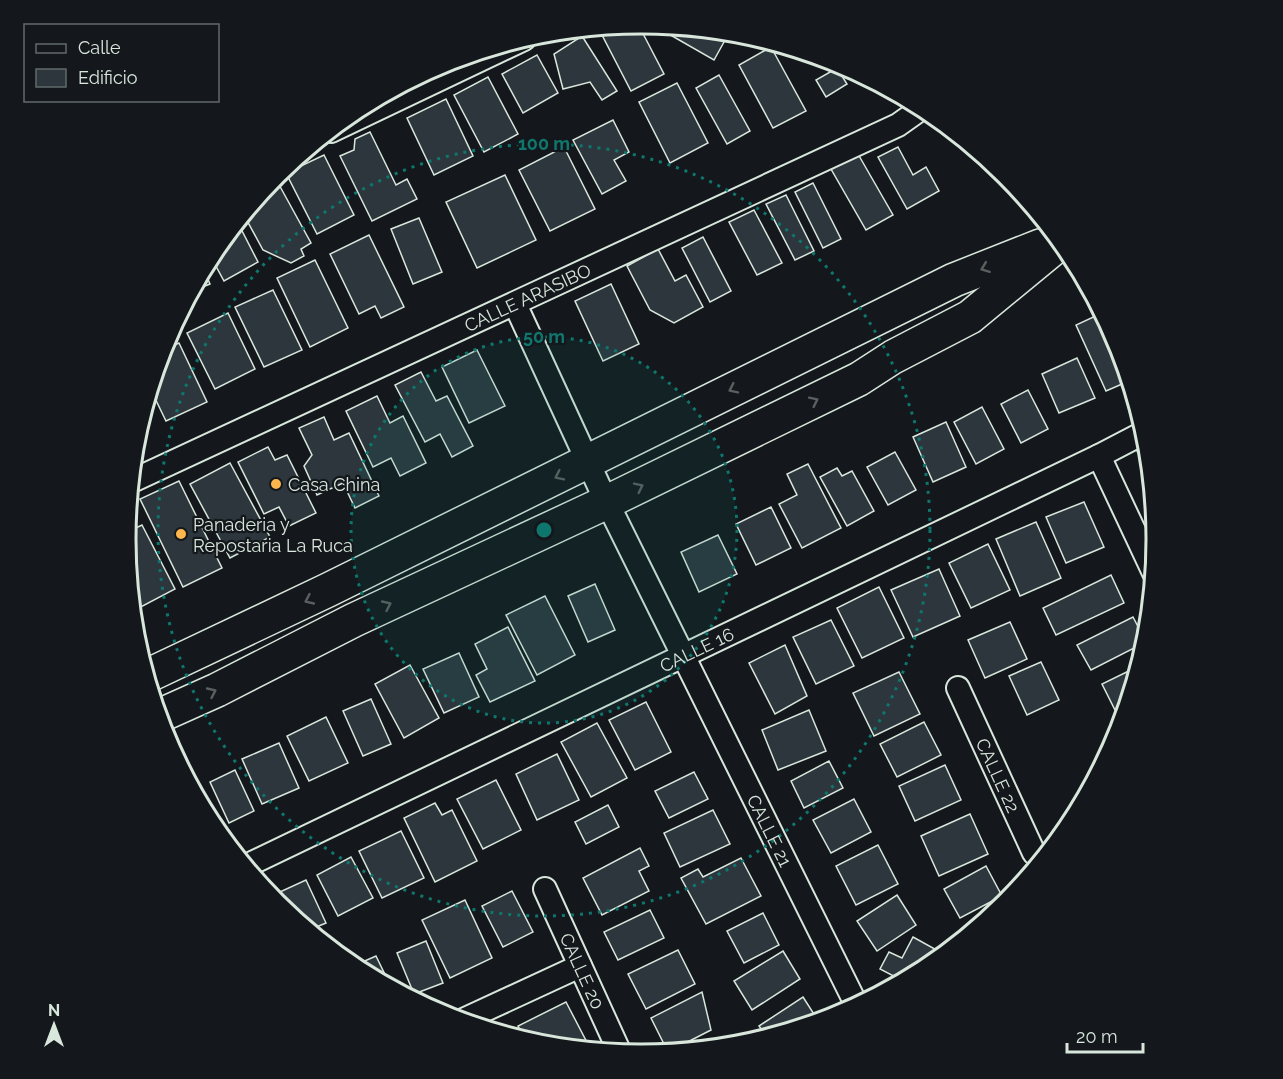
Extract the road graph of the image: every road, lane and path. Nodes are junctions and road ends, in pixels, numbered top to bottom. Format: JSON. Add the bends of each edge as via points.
{"nodes":[{"id":1,"x":473,"y":63,"type":"edge"},
{"id":2,"x":381,"y":107,"type":"edge"},
{"id":3,"x":913,"y":114,"type":"edge"},
{"id":4,"x":1050,"y":244,"type":"edge"},
{"id":5,"x":1052,"y":247,"type":"edge"},
{"id":6,"x":515,"y":304,"type":"junction"},
{"id":7,"x":1136,"y":437,"type":"edge"},
{"id":8,"x":1100,"y":456,"type":"junction"},
{"id":9,"x":588,"y":462,"type":"junction"},
{"id":10,"x":141,"y":477,"type":"edge"},
{"id":11,"x":607,"y":502,"type":"junction"},
{"id":12,"x":1146,"y":555,"type":"edge"},
{"id":13,"x":684,"y":656,"type":"junction"},
{"id":14,"x":155,"y":672,"type":"edge"},
{"id":15,"x":958,"y":688,"type":"dead end"},
{"id":16,"x":167,"y":713,"type":"edge"},
{"id":17,"x":1036,"y":854,"type":"edge"},
{"id":18,"x":254,"y":862,"type":"edge"},
{"id":19,"x":545,"y":889,"type":"dead end"},
{"id":20,"x":580,"y":966,"type":"junction"},
{"id":21,"x":853,"y":998,"type":"edge"},
{"id":22,"x":472,"y":1015,"type":"edge"},
{"id":23,"x":616,"y":1043,"type":"edge"}],
"edges":[{"from":1,"to":2,"type":"street"},
{"from":3,"to":6,"type":"street","name":"CALLE ARASIBO"},
{"from":4,"to":9,"type":"main road","one_way":true,"via":[[954,280]]},
{"from":11,"to":5,"type":"main road","one_way":true,"via":[[860,379],[970,317]]},
{"from":6,"to":9,"type":"street","name":"CALLE 21"},
{"from":6,"to":10,"type":"street","name":"CALLE ARASIBO"},
{"from":7,"to":8,"type":"street","name":"CALLE 16"},
{"from":8,"to":12,"type":"street"},
{"from":8,"to":13,"type":"street","name":"CALLE 16"},
{"from":9,"to":11,"type":"street","name":"CALLE 21"},
{"from":9,"to":14,"type":"main road","one_way":true},
{"from":11,"to":13,"type":"street","name":"CALLE 21"},
{"from":16,"to":11,"type":"main road","one_way":true,"via":[[354,620]]},
{"from":13,"to":18,"type":"street","name":"CALLE 16"},
{"from":13,"to":21,"type":"street","name":"CALLE 21"},
{"from":15,"to":17,"type":"street","name":"CALLE 22"},
{"from":19,"to":20,"type":"street","name":"CALLE 20"},
{"from":20,"to":22,"type":"street"},
{"from":20,"to":23,"type":"street","name":"CALLE 20"}]}
